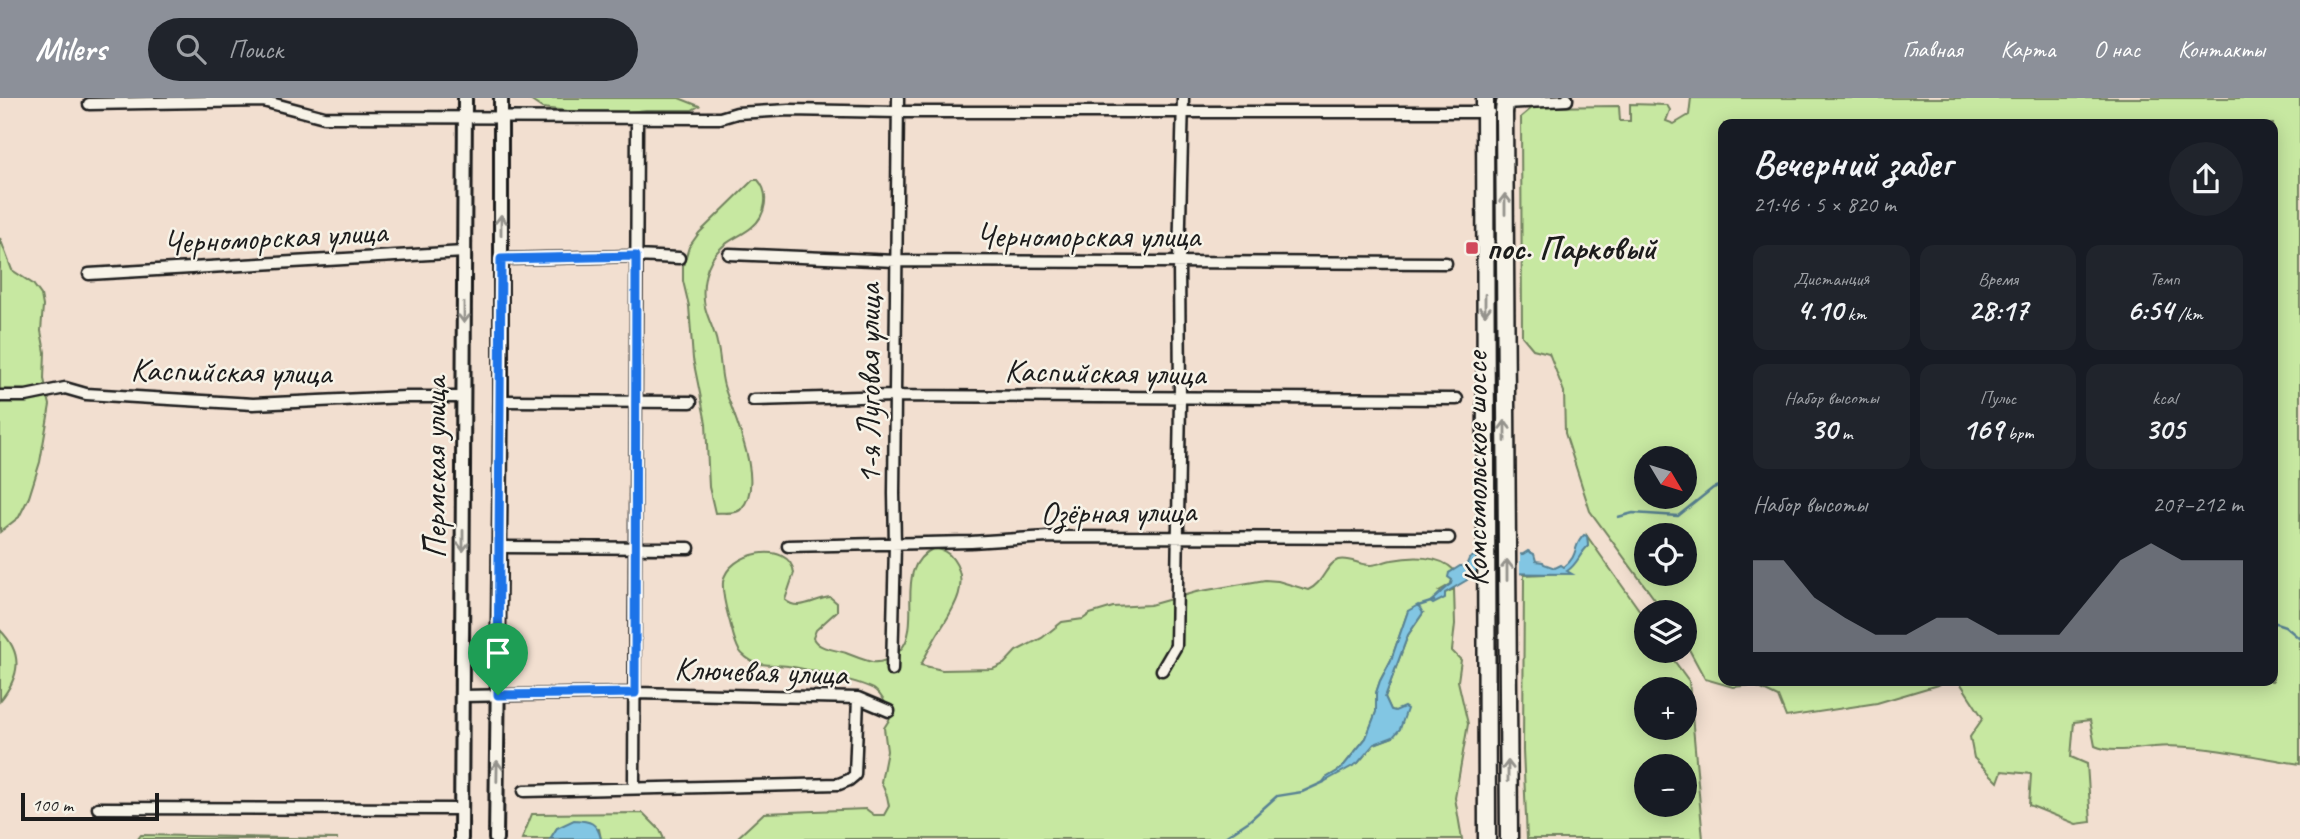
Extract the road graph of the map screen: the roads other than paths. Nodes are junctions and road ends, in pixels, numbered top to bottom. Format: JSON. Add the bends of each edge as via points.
{"nodes":[{"id":1,"x":465,"y":98,"type":"edge"},
{"id":2,"x":501,"y":98,"type":"edge"},
{"id":3,"x":898,"y":98,"type":"edge"},
{"id":4,"x":1183,"y":98,"type":"edge"},
{"id":5,"x":1567,"y":98,"type":"edge"},
{"id":6,"x":89,"y":104,"type":"dead end"},
{"id":7,"x":1505,"y":104,"type":"edge"},
{"id":8,"x":1482,"y":108,"type":"edge"},
{"id":9,"x":898,"y":112,"type":"junction"},
{"id":10,"x":1183,"y":113,"type":"junction"},
{"id":11,"x":465,"y":117,"type":"junction"},
{"id":12,"x":501,"y":117,"type":"junction"},
{"id":13,"x":637,"y":118,"type":"junction"},
{"id":14,"x":464,"y":252,"type":"junction"},
{"id":15,"x":729,"y":254,"type":"dead end"},
{"id":16,"x":636,"y":256,"type":"junction"},
{"id":17,"x":679,"y":258,"type":"dead end"},
{"id":18,"x":501,"y":259,"type":"junction"},
{"id":19,"x":896,"y":261,"type":"junction"},
{"id":20,"x":1179,"y":262,"type":"junction"},
{"id":21,"x":1446,"y":263,"type":"dead end"},
{"id":22,"x":89,"y":274,"type":"dead end"},
{"id":23,"x":0,"y":396,"type":"edge"},
{"id":24,"x":894,"y":396,"type":"junction"},
{"id":25,"x":463,"y":397,"type":"junction"},
{"id":26,"x":1180,"y":399,"type":"junction"},
{"id":27,"x":1452,"y":399,"type":"dead end"},
{"id":28,"x":753,"y":400,"type":"dead end"},
{"id":29,"x":501,"y":401,"type":"junction"},
{"id":30,"x":691,"y":402,"type":"dead end"},
{"id":31,"x":636,"y":403,"type":"junction"},
{"id":32,"x":1176,"y":537,"type":"junction"},
{"id":33,"x":1449,"y":538,"type":"dead end"},
{"id":34,"x":895,"y":544,"type":"junction"},
{"id":35,"x":788,"y":546,"type":"dead end"},
{"id":36,"x":499,"y":547,"type":"junction"},
{"id":37,"x":635,"y":548,"type":"junction"},
{"id":38,"x":689,"y":548,"type":"dead end"},
{"id":39,"x":892,"y":670,"type":"dead end"},
{"id":40,"x":1162,"y":670,"type":"dead end"},
{"id":41,"x":635,"y":693,"type":"junction"},
{"id":42,"x":498,"y":695,"type":"junction"},
{"id":43,"x":462,"y":696,"type":"junction"},
{"id":44,"x":858,"y":698,"type":"junction"},
{"id":45,"x":889,"y":711,"type":"dead end"},
{"id":46,"x":634,"y":788,"type":"junction"},
{"id":47,"x":524,"y":791,"type":"dead end"},
{"id":48,"x":98,"y":808,"type":"dead end"},
{"id":49,"x":461,"y":809,"type":"junction"},
{"id":50,"x":461,"y":839,"type":"edge"},
{"id":51,"x":496,"y":839,"type":"edge"},
{"id":52,"x":1487,"y":839,"type":"edge"},
{"id":53,"x":1509,"y":839,"type":"edge"}],
"edges":[{"from":1,"to":11,"type":"street","name":"Пермская улица"},
{"from":2,"to":12,"type":"street"},
{"from":3,"to":9,"type":"street","name":"1-я Луговая улица"},
{"from":4,"to":10,"type":"street"},
{"from":5,"to":7,"type":"street"},
{"from":6,"to":11,"type":"street","via":[[263,101],[324,117]]},
{"from":7,"to":8,"type":"street"},
{"from":53,"to":7,"type":"main road","name":"Комсомольское шоссе","one_way":true},
{"from":8,"to":10,"type":"street","via":[[1453,113]]},
{"from":8,"to":52,"type":"main road","name":"Комсомольское шоссе","one_way":true},
{"from":9,"to":10,"type":"street"},
{"from":9,"to":13,"type":"street","via":[[789,110],[720,118]]},
{"from":9,"to":19,"type":"street","name":"1-я Луговая улица"},
{"from":10,"to":20,"type":"street"},
{"from":11,"to":12,"type":"street"},
{"from":11,"to":14,"type":"street","name":"Пермская улица"},
{"from":12,"to":13,"type":"street"},
{"from":18,"to":12,"type":"street","one_way":true},
{"from":13,"to":16,"type":"street"},
{"from":14,"to":22,"type":"street","name":"Черноморская улица"},
{"from":14,"to":25,"type":"street","name":"Пермская улица","one_way":true},
{"from":15,"to":19,"type":"street","name":"Черноморская улица"},
{"from":16,"to":17,"type":"street"},
{"from":16,"to":18,"type":"street"},
{"from":16,"to":31,"type":"street"},
{"from":18,"to":29,"type":"street"},
{"from":19,"to":20,"type":"street","name":"Черноморская улица"},
{"from":19,"to":24,"type":"street","name":"1-я Луговая улица"},
{"from":20,"to":21,"type":"street","name":"Черноморская улица"},
{"from":20,"to":26,"type":"street"},
{"from":23,"to":25,"type":"street","name":"Каспийская улица","via":[[65,388],[86,394],[253,404]]},
{"from":24,"to":26,"type":"street","name":"Каспийская улица"},
{"from":24,"to":28,"type":"street","name":"Каспийская улица"},
{"from":24,"to":34,"type":"street","name":"1-я Луговая улица"},
{"from":25,"to":43,"type":"street","name":"Пермская улица","one_way":true},
{"from":26,"to":27,"type":"street","name":"Каспийская улица"},
{"from":26,"to":32,"type":"street"},
{"from":29,"to":31,"type":"street"},
{"from":29,"to":36,"type":"street"},
{"from":30,"to":31,"type":"street"},
{"from":31,"to":37,"type":"street"},
{"from":32,"to":33,"type":"street","name":"Озёрная улица"},
{"from":32,"to":34,"type":"street","name":"Озёрная улица"},
{"from":32,"to":40,"type":"street","via":[[1176,646]]},
{"from":34,"to":35,"type":"street","name":"Озёрная улица"},
{"from":34,"to":39,"type":"street","name":"1-я Луговая улица"},
{"from":36,"to":37,"type":"street"},
{"from":36,"to":42,"type":"street"},
{"from":37,"to":38,"type":"street"},
{"from":37,"to":41,"type":"street"},
{"from":41,"to":42,"type":"street","name":"Ключевая улица"},
{"from":41,"to":44,"type":"street","name":"Ключевая улица"},
{"from":41,"to":46,"type":"street"},
{"from":42,"to":43,"type":"street","name":"Ключевая улица"},
{"from":51,"to":42,"type":"street","one_way":true},
{"from":43,"to":49,"type":"street","name":"Пермская улица"},
{"from":44,"to":45,"type":"street","name":"Ключевая улица"},
{"from":44,"to":46,"type":"street","via":[[855,775],[849,780],[839,784]]},
{"from":46,"to":47,"type":"street"},
{"from":48,"to":49,"type":"street"},
{"from":49,"to":50,"type":"street","name":"Пермская улица"}]}
